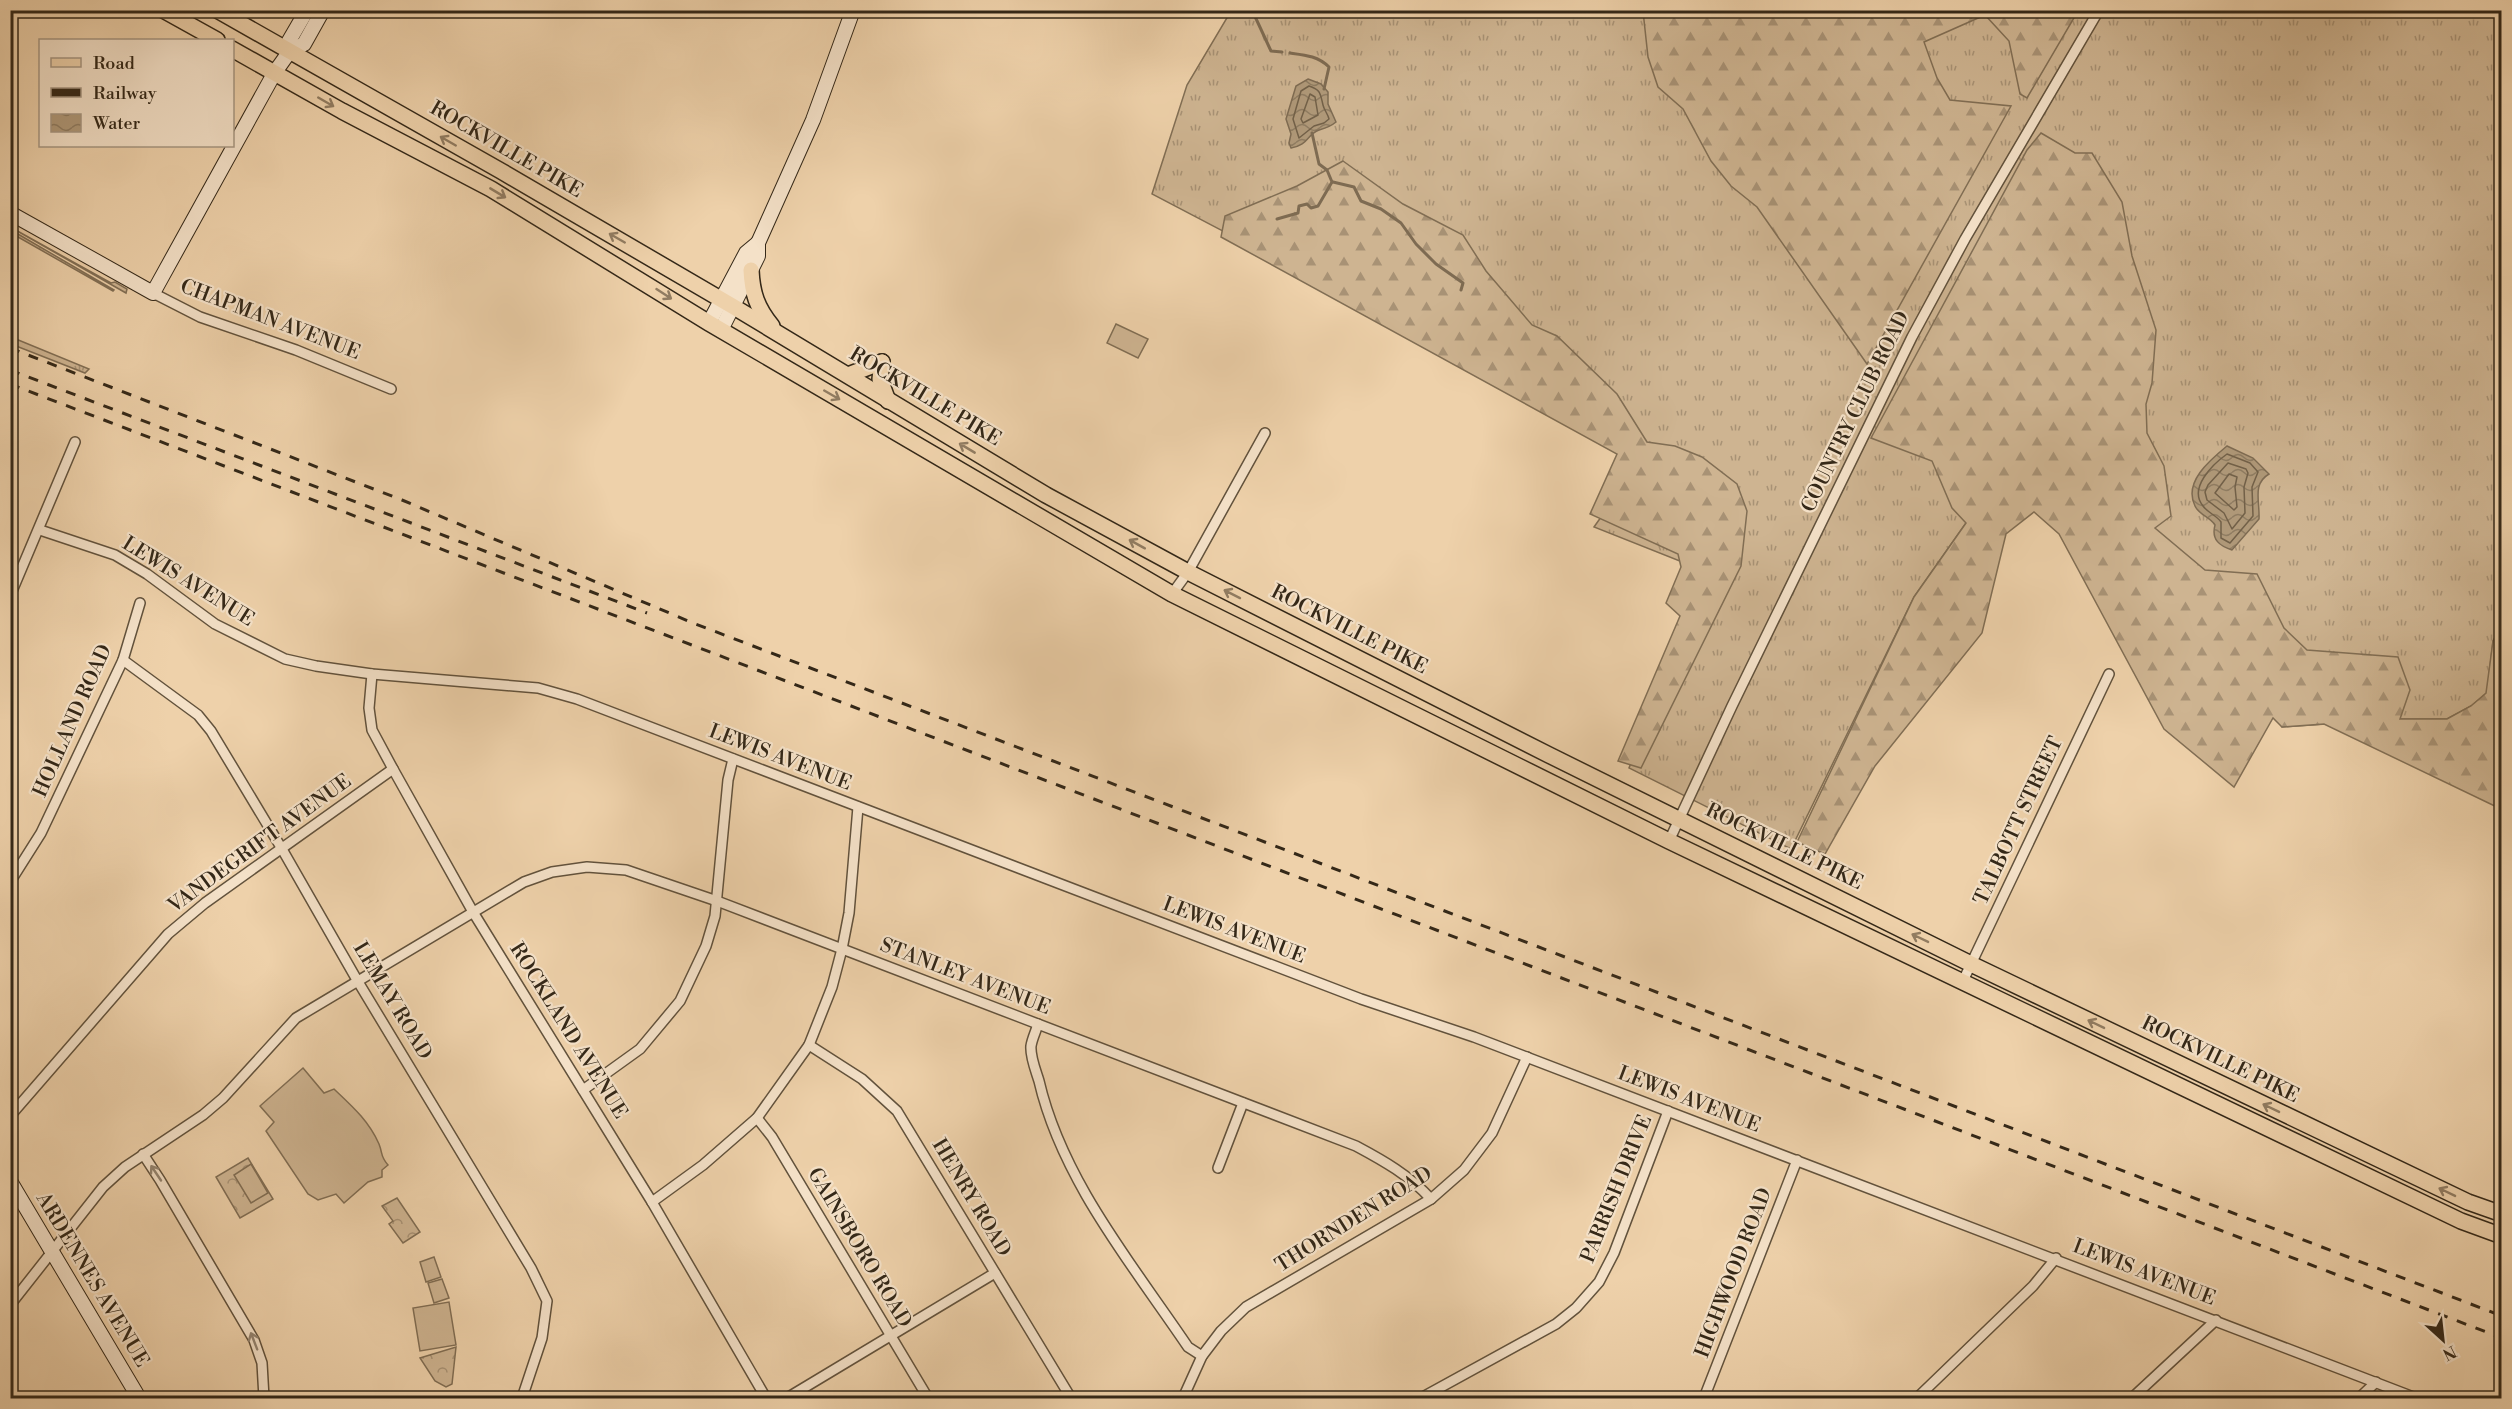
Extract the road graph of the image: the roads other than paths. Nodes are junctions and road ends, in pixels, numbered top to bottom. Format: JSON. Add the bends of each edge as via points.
{"nodes":[{"id":1,"x":163,"y":10,"type":"edge"},
{"id":2,"x":217,"y":10,"type":"edge"},
{"id":3,"x":307,"y":10,"type":"edge"},
{"id":4,"x":323,"y":10,"type":"edge"},
{"id":5,"x":853,"y":10,"type":"edge"},
{"id":6,"x":2098,"y":10,"type":"edge"},
{"id":7,"x":215,"y":39,"type":"edge"},
{"id":8,"x":234,"y":50,"type":"edge"},
{"id":9,"x":290,"y":51,"type":"junction"},
{"id":10,"x":275,"y":72,"type":"junction"},
{"id":11,"x":234,"y":146,"type":"edge"},
{"id":12,"x":234,"y":147,"type":"edge"},
{"id":13,"x":10,"y":213,"type":"edge"},
{"id":14,"x":758,"y":243,"type":"junction"},
{"id":15,"x":751,"y":270,"type":"junction"},
{"id":16,"x":153,"y":293,"type":"junction"},
{"id":17,"x":728,"y":303,"type":"junction"},
{"id":18,"x":715,"y":327,"type":"junction"},
{"id":19,"x":777,"y":333,"type":"junction"},
{"id":20,"x":848,"y":375,"type":"junction"},
{"id":21,"x":391,"y":389,"type":"dead end"},
{"id":22,"x":888,"y":401,"type":"junction"},
{"id":23,"x":1265,"y":433,"type":"dead end"},
{"id":24,"x":75,"y":442,"type":"dead end"},
{"id":25,"x":40,"y":530,"type":"junction"},
{"id":26,"x":1188,"y":572,"type":"junction"},
{"id":27,"x":1172,"y":594,"type":"junction"},
{"id":28,"x":10,"y":596,"type":"edge"},
{"id":29,"x":140,"y":603,"type":"dead end"},
{"id":30,"x":123,"y":660,"type":"junction"},
{"id":31,"x":372,"y":674,"type":"junction"},
{"id":32,"x":2109,"y":674,"type":"dead end"},
{"id":33,"x":733,"y":759,"type":"junction"},
{"id":34,"x":393,"y":770,"type":"junction"},
{"id":35,"x":858,"y":807,"type":"junction"},
{"id":36,"x":1679,"y":819,"type":"junction"},
{"id":37,"x":1669,"y":841,"type":"junction"},
{"id":38,"x":282,"y":849,"type":"junction"},
{"id":39,"x":10,"y":882,"type":"edge"},
{"id":40,"x":1823,"y":890,"type":"junction"},
{"id":41,"x":717,"y":901,"type":"junction"},
{"id":42,"x":1814,"y":910,"type":"junction"},
{"id":43,"x":473,"y":912,"type":"junction"},
{"id":44,"x":842,"y":949,"type":"junction"},
{"id":45,"x":1971,"y":964,"type":"junction"},
{"id":46,"x":357,"y":980,"type":"junction"},
{"id":47,"x":1962,"y":983,"type":"junction"},
{"id":48,"x":1038,"y":1024,"type":"junction"},
{"id":49,"x":809,"y":1046,"type":"junction"},
{"id":50,"x":1527,"y":1057,"type":"junction"},
{"id":51,"x":583,"y":1090,"type":"junction"},
{"id":52,"x":1243,"y":1103,"type":"junction"},
{"id":53,"x":1668,"y":1111,"type":"junction"},
{"id":54,"x":10,"y":1116,"type":"edge"},
{"id":55,"x":757,"y":1118,"type":"junction"},
{"id":56,"x":142,"y":1154,"type":"junction"},
{"id":57,"x":1797,"y":1160,"type":"junction"},
{"id":58,"x":1218,"y":1168,"type":"dead end"},
{"id":59,"x":10,"y":1181,"type":"edge"},
{"id":60,"x":1431,"y":1199,"type":"junction"},
{"id":61,"x":652,"y":1202,"type":"junction"},
{"id":62,"x":2502,"y":1214,"type":"edge"},
{"id":63,"x":2502,"y":1236,"type":"edge"},
{"id":64,"x":52,"y":1252,"type":"junction"},
{"id":65,"x":2056,"y":1258,"type":"junction"},
{"id":66,"x":995,"y":1273,"type":"junction"},
{"id":67,"x":10,"y":1305,"type":"edge"},
{"id":68,"x":2217,"y":1320,"type":"junction"},
{"id":69,"x":891,"y":1336,"type":"junction"},
{"id":70,"x":1202,"y":1356,"type":"junction"},
{"id":71,"x":2376,"y":1382,"type":"junction"},
{"id":72,"x":139,"y":1398,"type":"edge"},
{"id":73,"x":264,"y":1398,"type":"edge"},
{"id":74,"x":522,"y":1398,"type":"edge"},
{"id":75,"x":766,"y":1398,"type":"edge"},
{"id":76,"x":787,"y":1398,"type":"edge"},
{"id":77,"x":928,"y":1398,"type":"edge"},
{"id":78,"x":1071,"y":1398,"type":"edge"},
{"id":79,"x":1183,"y":1398,"type":"edge"},
{"id":80,"x":1421,"y":1398,"type":"edge"},
{"id":81,"x":1704,"y":1398,"type":"edge"},
{"id":82,"x":1917,"y":1398,"type":"edge"},
{"id":83,"x":2132,"y":1398,"type":"edge"},
{"id":84,"x":2359,"y":1398,"type":"edge"},
{"id":85,"x":2416,"y":1398,"type":"edge"}],
"edges":[{"from":1,"to":7,"type":"main road"},
{"from":2,"to":9,"type":"main road","name":"ROCKVILLE PIKE"},
{"from":3,"to":9,"type":"street","via":[[289,41]]},
{"from":4,"to":9,"type":"street","via":[[304,44]]},
{"from":5,"to":14,"type":"street","via":[[813,120]]},
{"from":6,"to":36,"type":"street","name":"COUNTRY CLUB ROAD","via":[[1965,238],[1912,338]]},
{"from":8,"to":10,"type":"main road","name":"ROCKVILLE PIKE"},
{"from":9,"to":10,"type":"street"},
{"from":17,"to":9,"type":"main road","name":"ROCKVILLE PIKE","one_way":true},
{"from":10,"to":11,"type":"street"},
{"from":10,"to":18,"type":"main road","name":"ROCKVILLE PIKE","one_way":true,"via":[[491,189]]},
{"from":12,"to":16,"type":"street"},
{"from":13,"to":16,"type":"street","name":"CHAPMAN AVENUE"},
{"from":14,"to":15,"type":"street","via":[[758,256]]},
{"from":14,"to":17,"type":"street","via":[[746,253]]},
{"from":15,"to":17,"type":"street"},
{"from":15,"to":19,"type":"main road","via":[[759,310]]},
{"from":16,"to":21,"type":"street","name":"CHAPMAN AVENUE","via":[[200,317]]},
{"from":17,"to":18,"type":"street"},
{"from":17,"to":19,"type":"main road","name":"ROCKVILLE PIKE"},
{"from":18,"to":27,"type":"main road","name":"ROCKVILLE PIKE","one_way":true},
{"from":19,"to":20,"type":"main road","name":"ROCKVILLE PIKE"},
{"from":20,"to":22,"type":"main road","name":"ROCKVILLE PIKE"},
{"from":20,"to":22,"type":"main road","via":[[882,362],[880,379]]},
{"from":26,"to":22,"type":"main road","name":"ROCKVILLE PIKE","one_way":true,"via":[[1046,495]]},
{"from":23,"to":26,"type":"street"},
{"from":24,"to":25,"type":"street"},
{"from":25,"to":28,"type":"street"},
{"from":25,"to":31,"type":"street","name":"LEWIS AVENUE","via":[[115,555],[215,624],[285,659]]},
{"from":26,"to":27,"type":"street"},
{"from":36,"to":26,"type":"main road","name":"ROCKVILLE PIKE","one_way":true},
{"from":27,"to":37,"type":"main road","name":"ROCKVILLE PIKE"},
{"from":29,"to":30,"type":"street","name":"HOLLAND ROAD"},
{"from":30,"to":38,"type":"street","name":"LEMAY ROAD","via":[[198,715]]},
{"from":30,"to":39,"type":"street","name":"HOLLAND ROAD","via":[[41,833]]},
{"from":31,"to":33,"type":"street","name":"LEWIS AVENUE","via":[[538,687]]},
{"from":31,"to":34,"type":"street","name":"ROCKLAND AVENUE","via":[[372,730]]},
{"from":32,"to":45,"type":"street","name":"TALBOTT STREET"},
{"from":33,"to":35,"type":"street","name":"LEWIS AVENUE"},
{"from":33,"to":41,"type":"street"},
{"from":34,"to":38,"type":"street","name":"VANDEGRIFT AVENUE"},
{"from":34,"to":43,"type":"street","name":"ROCKLAND AVENUE"},
{"from":35,"to":44,"type":"street"},
{"from":35,"to":50,"type":"street","name":"LEWIS AVENUE","via":[[1361,999]]},
{"from":36,"to":37,"type":"street","name":"COUNTRY CLUB ROAD"},
{"from":36,"to":40,"type":"main road","name":"ROCKVILLE PIKE"},
{"from":37,"to":42,"type":"main road","name":"ROCKVILLE PIKE"},
{"from":38,"to":46,"type":"street","name":"LEMAY ROAD"},
{"from":38,"to":54,"type":"street","name":"VANDEGRIFT AVENUE","via":[[204,903],[168,934]]},
{"from":40,"to":42,"type":"main road"},
{"from":45,"to":40,"type":"main road","name":"ROCKVILLE PIKE","one_way":true},
{"from":41,"to":43,"type":"street","name":"STANLEY AVENUE","via":[[626,870],[587,867],[552,872],[524,882]]},
{"from":41,"to":44,"type":"street","name":"STANLEY AVENUE"},
{"from":41,"to":51,"type":"street","via":[[706,946],[681,1001],[640,1049]]},
{"from":42,"to":47,"type":"main road","name":"ROCKVILLE PIKE"},
{"from":43,"to":46,"type":"street","name":"STANLEY AVENUE"},
{"from":43,"to":51,"type":"street","name":"ROCKLAND AVENUE"},
{"from":44,"to":48,"type":"street","name":"STANLEY AVENUE"},
{"from":44,"to":49,"type":"street"},
{"from":45,"to":47,"type":"street","name":"TALBOTT STREET"},
{"from":62,"to":45,"type":"main road","name":"ROCKVILLE PIKE","one_way":true,"via":[[2468,1202]]},
{"from":46,"to":56,"type":"street","name":"STANLEY AVENUE","via":[[296,1018],[223,1098]]},
{"from":46,"to":74,"type":"street","name":"LEMAY ROAD","via":[[531,1268],[547,1301],[542,1338]]},
{"from":47,"to":63,"type":"main road","name":"ROCKVILLE PIKE","via":[[2461,1221]]},
{"from":48,"to":52,"type":"street","name":"STANLEY AVENUE"},
{"from":48,"to":70,"type":"street","via":[[1032,1054],[1043,1101],[1061,1149],[1090,1200],[1188,1347]]},
{"from":49,"to":55,"type":"street"},
{"from":49,"to":66,"type":"street","name":"HENRY ROAD","via":[[862,1079],[897,1111]]},
{"from":50,"to":53,"type":"street","name":"LEWIS AVENUE"},
{"from":50,"to":60,"type":"street","name":"THORNDEN ROAD","via":[[1492,1133],[1464,1170]]},
{"from":51,"to":61,"type":"street","name":"ROCKLAND AVENUE"},
{"from":52,"to":58,"type":"street"},
{"from":52,"to":60,"type":"street","name":"STANLEY AVENUE","via":[[1356,1146],[1408,1177]]},
{"from":53,"to":57,"type":"street","name":"LEWIS AVENUE"},
{"from":53,"to":80,"type":"street","name":"PARRISH DRIVE","via":[[1614,1253],[1599,1282],[1556,1324]]},
{"from":55,"to":61,"type":"street","via":[[704,1165]]},
{"from":55,"to":69,"type":"street","name":"GAINSBORO ROAD"},
{"from":56,"to":64,"type":"street","name":"STANLEY AVENUE","via":[[103,1187]]},
{"from":73,"to":56,"type":"street","one_way":true,"via":[[262,1363],[254,1340]]},
{"from":57,"to":65,"type":"street","name":"LEWIS AVENUE"},
{"from":57,"to":81,"type":"street","name":"HIGHWOOD ROAD"},
{"from":59,"to":64,"type":"street","name":"ARDENNES AVENUE"},
{"from":60,"to":70,"type":"street","name":"THORNDEN ROAD","via":[[1246,1306]]},
{"from":61,"to":75,"type":"street","name":"ROCKLAND AVENUE"},
{"from":64,"to":67,"type":"street","name":"STANLEY AVENUE"},
{"from":64,"to":72,"type":"street","name":"ARDENNES AVENUE"},
{"from":65,"to":68,"type":"street","name":"LEWIS AVENUE"},
{"from":65,"to":82,"type":"street"},
{"from":66,"to":69,"type":"street"},
{"from":66,"to":78,"type":"street","name":"HENRY ROAD"},
{"from":68,"to":71,"type":"street","name":"LEWIS AVENUE"},
{"from":68,"to":83,"type":"street"},
{"from":69,"to":76,"type":"street"},
{"from":69,"to":77,"type":"street","name":"GAINSBORO ROAD"},
{"from":70,"to":79,"type":"street","name":"THORNDEN ROAD"},
{"from":71,"to":84,"type":"street"},
{"from":71,"to":85,"type":"street","name":"LEWIS AVENUE"}]}
